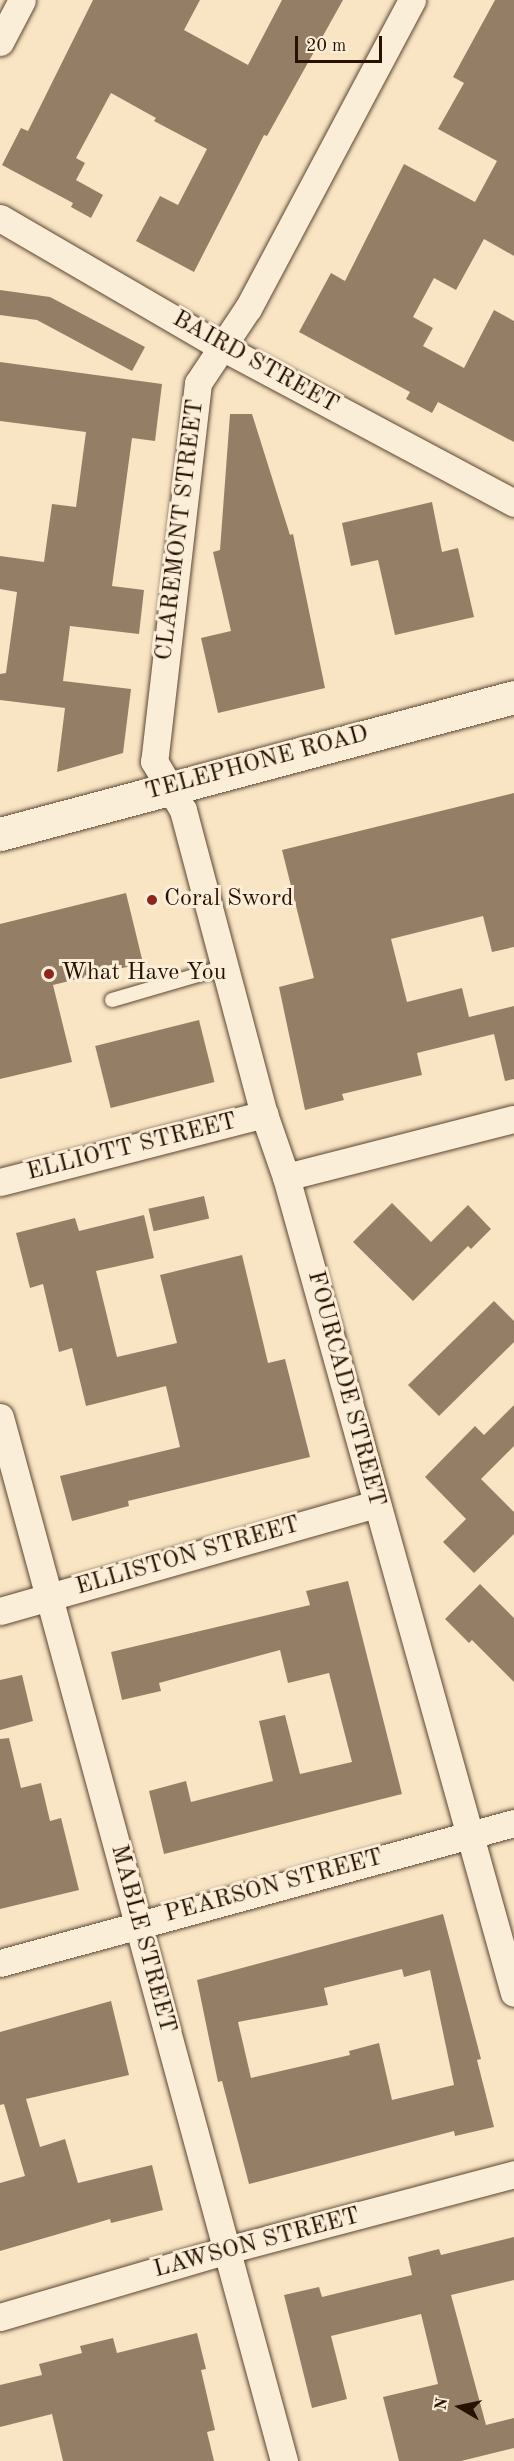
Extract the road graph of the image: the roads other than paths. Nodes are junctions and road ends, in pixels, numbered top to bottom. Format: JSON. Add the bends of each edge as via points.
{"nodes":[{"id":1,"x":22,"y":0,"type":"edge"},
{"id":2,"x":412,"y":0,"type":"edge"},
{"id":3,"x":0,"y":42,"type":"edge"},
{"id":4,"x":0,"y":218,"type":"edge"},
{"id":5,"x":220,"y":346,"type":"junction"},
{"id":6,"x":514,"y":503,"type":"edge"},
{"id":7,"x":514,"y":697,"type":"edge"},
{"id":8,"x":170,"y":787,"type":"junction"},
{"id":9,"x":0,"y":834,"type":"edge"},
{"id":10,"x":225,"y":967,"type":"junction"},
{"id":11,"x":112,"y":1000,"type":"dead end"},
{"id":12,"x":264,"y":1114,"type":"junction"},
{"id":13,"x":514,"y":1119,"type":"edge"},
{"id":14,"x":286,"y":1177,"type":"junction"},
{"id":15,"x":0,"y":1182,"type":"edge"},
{"id":16,"x":0,"y":1417,"type":"edge"},
{"id":17,"x":376,"y":1504,"type":"junction"},
{"id":18,"x":49,"y":1596,"type":"junction"},
{"id":19,"x":0,"y":1611,"type":"edge"},
{"id":20,"x":514,"y":1823,"type":"edge"},
{"id":21,"x":472,"y":1834,"type":"junction"},
{"id":22,"x":137,"y":1924,"type":"junction"},
{"id":23,"x":0,"y":1963,"type":"edge"},
{"id":24,"x":514,"y":1993,"type":"edge"},
{"id":25,"x":514,"y":2174,"type":"edge"},
{"id":26,"x":227,"y":2250,"type":"junction"},
{"id":27,"x":0,"y":2317,"type":"edge"},
{"id":28,"x":284,"y":2461,"type":"edge"}],
"edges":[{"from":1,"to":3,"type":"street"},
{"from":2,"to":5,"type":"street","name":"CLAREMONT STREET","via":[[248,309]]},
{"from":4,"to":5,"type":"street","name":"BAIRD STREET"},
{"from":5,"to":6,"type":"street","name":"BAIRD STREET"},
{"from":5,"to":8,"type":"street","name":"CLAREMONT STREET","via":[[198,383],[154,761]]},
{"from":7,"to":8,"type":"main road","name":"TELEPHONE ROAD"},
{"from":8,"to":9,"type":"main road","name":"TELEPHONE ROAD"},
{"from":8,"to":10,"type":"street","name":"FOURCADE STREET","via":[[183,810]]},
{"from":10,"to":11,"type":"lane"},
{"from":10,"to":12,"type":"street","name":"FOURCADE STREET"},
{"from":12,"to":14,"type":"street","name":"FOURCADE STREET"},
{"from":12,"to":15,"type":"street","name":"ELLIOTT STREET"},
{"from":13,"to":14,"type":"street"},
{"from":14,"to":17,"type":"street","name":"FOURCADE STREET"},
{"from":16,"to":18,"type":"street","name":"MABLE STREET"},
{"from":17,"to":18,"type":"street","name":"ELLISTON STREET"},
{"from":17,"to":21,"type":"street","name":"FOURCADE STREET"},
{"from":18,"to":19,"type":"street","name":"ELLISTON STREET"},
{"from":18,"to":22,"type":"street","name":"MABLE STREET"},
{"from":20,"to":21,"type":"street","name":"PEARSON STREET"},
{"from":21,"to":22,"type":"street","name":"PEARSON STREET"},
{"from":21,"to":24,"type":"street","name":"FOURCADE STREET"},
{"from":22,"to":23,"type":"street","name":"PEARSON STREET"},
{"from":22,"to":26,"type":"street","name":"MABLE STREET"},
{"from":25,"to":26,"type":"street","name":"LAWSON STREET"},
{"from":26,"to":27,"type":"street","name":"LAWSON STREET"},
{"from":26,"to":28,"type":"street","name":"MABLE STREET"}]}
